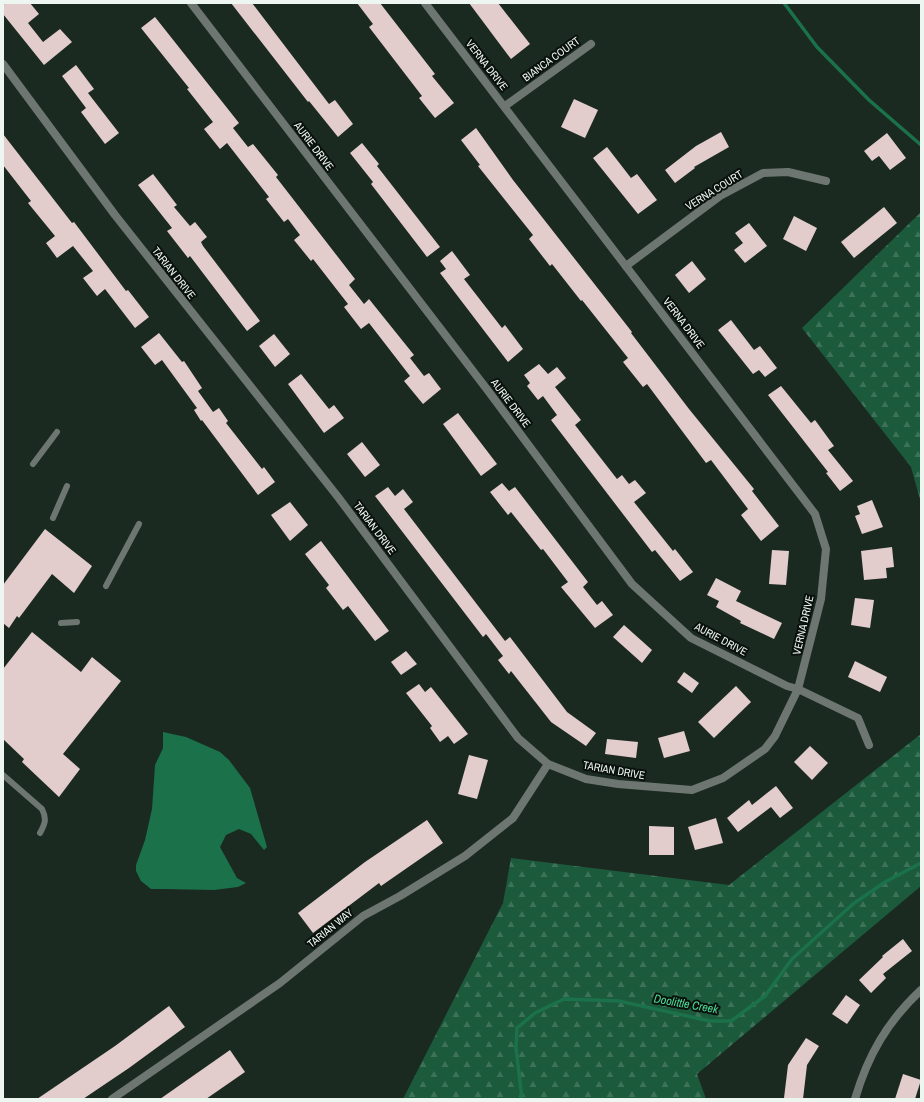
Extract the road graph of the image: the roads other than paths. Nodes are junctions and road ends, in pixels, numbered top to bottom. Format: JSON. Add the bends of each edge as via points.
{"nodes":[{"id":1,"x":191,"y":3,"type":"edge"},
{"id":2,"x":425,"y":3,"type":"edge"},
{"id":3,"x":591,"y":44,"type":"dead end"},
{"id":4,"x":3,"y":64,"type":"edge"},
{"id":5,"x":505,"y":106,"type":"junction"},
{"id":6,"x":826,"y":181,"type":"dead end"},
{"id":7,"x":626,"y":266,"type":"junction"},
{"id":8,"x":57,"y":432,"type":"dead end"},
{"id":9,"x":33,"y":464,"type":"dead end"},
{"id":10,"x":67,"y":486,"type":"dead end"},
{"id":11,"x":53,"y":518,"type":"dead end"},
{"id":12,"x":139,"y":524,"type":"dead end"},
{"id":13,"x":106,"y":586,"type":"dead end"},
{"id":14,"x":77,"y":622,"type":"dead end"},
{"id":15,"x":62,"y":623,"type":"dead end"},
{"id":16,"x":798,"y":689,"type":"junction"},
{"id":17,"x":869,"y":745,"type":"dead end"},
{"id":18,"x":548,"y":764,"type":"junction"},
{"id":19,"x":3,"y":775,"type":"edge"},
{"id":20,"x":40,"y":833,"type":"dead end"},
{"id":21,"x":921,"y":990,"type":"edge"},
{"id":22,"x":112,"y":1099,"type":"edge"},
{"id":23,"x":855,"y":1099,"type":"edge"}],
"edges":[{"from":1,"to":16,"type":"street","name":"AURIE DRIVE","via":[[489,392],[632,584],[691,638],[787,686]]},
{"from":2,"to":5,"type":"street","name":"VERNA DRIVE"},
{"from":3,"to":5,"type":"street","name":"BIANCA COURT"},
{"from":4,"to":18,"type":"street","name":"TARIAN DRIVE","via":[[115,216],[338,497],[518,738]]},
{"from":5,"to":7,"type":"street","name":"VERNA DRIVE"},
{"from":6,"to":7,"type":"street","name":"VERNA COURT","via":[[788,172],[763,173],[720,196]]},
{"from":7,"to":16,"type":"street","name":"VERNA DRIVE","via":[[815,514],[826,549],[821,599]]},
{"from":8,"to":9,"type":"lane"},
{"from":10,"to":11,"type":"lane"},
{"from":12,"to":13,"type":"lane"},
{"from":14,"to":15,"type":"lane"},
{"from":16,"to":17,"type":"street","name":"AURIE DRIVE","via":[[858,718]]},
{"from":16,"to":18,"type":"street","name":"TARIAN DRIVE","via":[[775,736],[765,749],[723,778],[692,790],[586,779]]},
{"from":18,"to":22,"type":"street","name":"TARIAN WAY","via":[[513,818],[465,856],[363,916],[280,983]]},
{"from":19,"to":20,"type":"lane","via":[[42,809],[46,823]]},
{"from":21,"to":23,"type":"street","via":[[882,1035],[863,1071]]}]}
